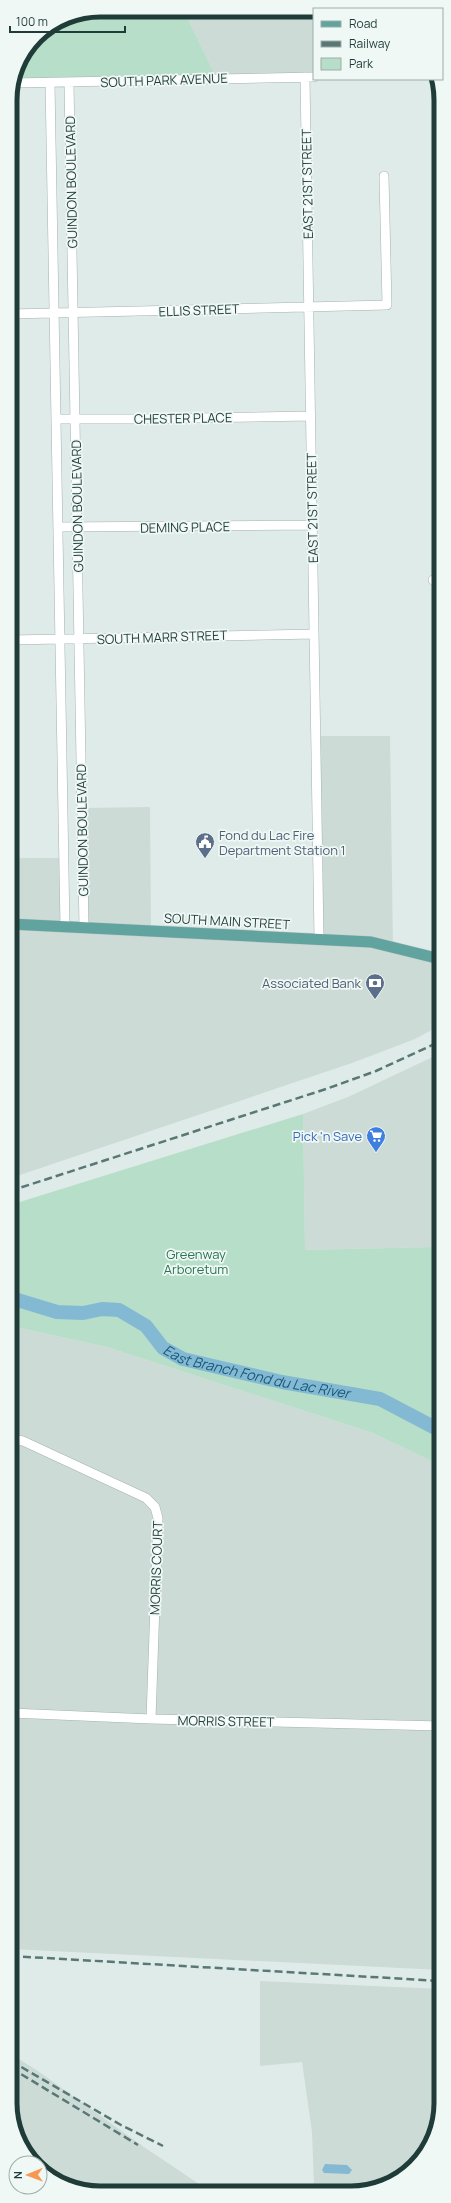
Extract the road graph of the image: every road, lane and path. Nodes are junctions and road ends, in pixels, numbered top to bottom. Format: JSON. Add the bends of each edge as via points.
{"nodes":[{"id":1,"x":310,"y":77,"type":"edge"},
{"id":2,"x":19,"y":83,"type":"edge"},
{"id":3,"x":50,"y":83,"type":"junction"},
{"id":4,"x":69,"y":83,"type":"junction"},
{"id":5,"x":384,"y":176,"type":"dead end"},
{"id":6,"x":309,"y":308,"type":"junction"},
{"id":7,"x":73,"y":313,"type":"junction"},
{"id":8,"x":17,"y":314,"type":"edge"},
{"id":9,"x":54,"y":314,"type":"junction"},
{"id":10,"x":310,"y":416,"type":"junction"},
{"id":11,"x":56,"y":419,"type":"junction"},
{"id":12,"x":76,"y":420,"type":"junction"},
{"id":13,"x":312,"y":525,"type":"junction"},
{"id":14,"x":58,"y":527,"type":"junction"},
{"id":15,"x":77,"y":528,"type":"junction"},
{"id":16,"x":314,"y":634,"type":"junction"},
{"id":17,"x":79,"y":639,"type":"junction"},
{"id":18,"x":17,"y":640,"type":"edge"},
{"id":19,"x":61,"y":640,"type":"junction"},
{"id":20,"x":17,"y":924,"type":"edge"},
{"id":21,"x":65,"y":927,"type":"junction"},
{"id":22,"x":84,"y":928,"type":"junction"},
{"id":23,"x":319,"y":939,"type":"junction"},
{"id":24,"x":434,"y":958,"type":"edge"},
{"id":25,"x":17,"y":1440,"type":"edge"},
{"id":26,"x":17,"y":1713,"type":"edge"},
{"id":27,"x":151,"y":1719,"type":"junction"},
{"id":28,"x":434,"y":1726,"type":"edge"}],
"edges":[{"from":1,"to":4,"type":"street","name":"SOUTH PARK AVENUE"},
{"from":1,"to":6,"type":"street","name":"EAST 21ST STREET"},
{"from":2,"to":3,"type":"street","name":"SOUTH PARK AVENUE"},
{"from":3,"to":4,"type":"street","name":"SOUTH PARK AVENUE"},
{"from":3,"to":9,"type":"street","name":"GUINDON BOULEVARD"},
{"from":4,"to":7,"type":"street","name":"GUINDON BOULEVARD"},
{"from":5,"to":6,"type":"street","name":"ELLIS STREET","via":[[387,305]]},
{"from":6,"to":7,"type":"street","name":"ELLIS STREET"},
{"from":6,"to":10,"type":"street","name":"EAST 21ST STREET"},
{"from":7,"to":9,"type":"street","name":"ELLIS STREET"},
{"from":7,"to":12,"type":"street","name":"GUINDON BOULEVARD"},
{"from":8,"to":9,"type":"street","name":"ELLIS STREET"},
{"from":9,"to":11,"type":"street","name":"GUINDON BOULEVARD"},
{"from":10,"to":12,"type":"street","name":"CHESTER PLACE"},
{"from":10,"to":13,"type":"street","name":"EAST 21ST STREET"},
{"from":11,"to":12,"type":"street","name":"CHESTER PLACE"},
{"from":11,"to":14,"type":"street","name":"GUINDON BOULEVARD"},
{"from":12,"to":15,"type":"street","name":"GUINDON BOULEVARD"},
{"from":13,"to":15,"type":"street","name":"DEMING PLACE"},
{"from":13,"to":16,"type":"street","name":"EAST 21ST STREET"},
{"from":14,"to":15,"type":"street","name":"DEMING PLACE"},
{"from":14,"to":19,"type":"street","name":"GUINDON BOULEVARD"},
{"from":15,"to":17,"type":"street","name":"GUINDON BOULEVARD"},
{"from":16,"to":17,"type":"street","name":"SOUTH MARR STREET"},
{"from":16,"to":23,"type":"street","name":"EAST 21ST STREET"},
{"from":17,"to":19,"type":"street","name":"SOUTH MARR STREET"},
{"from":17,"to":22,"type":"street","name":"GUINDON BOULEVARD"},
{"from":18,"to":19,"type":"street","name":"SOUTH MARR STREET"},
{"from":19,"to":21,"type":"street","name":"GUINDON BOULEVARD"},
{"from":20,"to":21,"type":"main road","name":"SOUTH MAIN STREET"},
{"from":21,"to":22,"type":"main road","name":"SOUTH MAIN STREET"},
{"from":22,"to":23,"type":"main road","name":"SOUTH MAIN STREET"},
{"from":23,"to":24,"type":"main road","name":"SOUTH MAIN STREET","via":[[371,942]]},
{"from":25,"to":27,"type":"street","name":"MORRIS COURT","via":[[146,1498],[155,1507],[158,1518]]},
{"from":26,"to":27,"type":"street","name":"MORRIS STREET"},
{"from":27,"to":28,"type":"street","name":"MORRIS STREET"}]}
